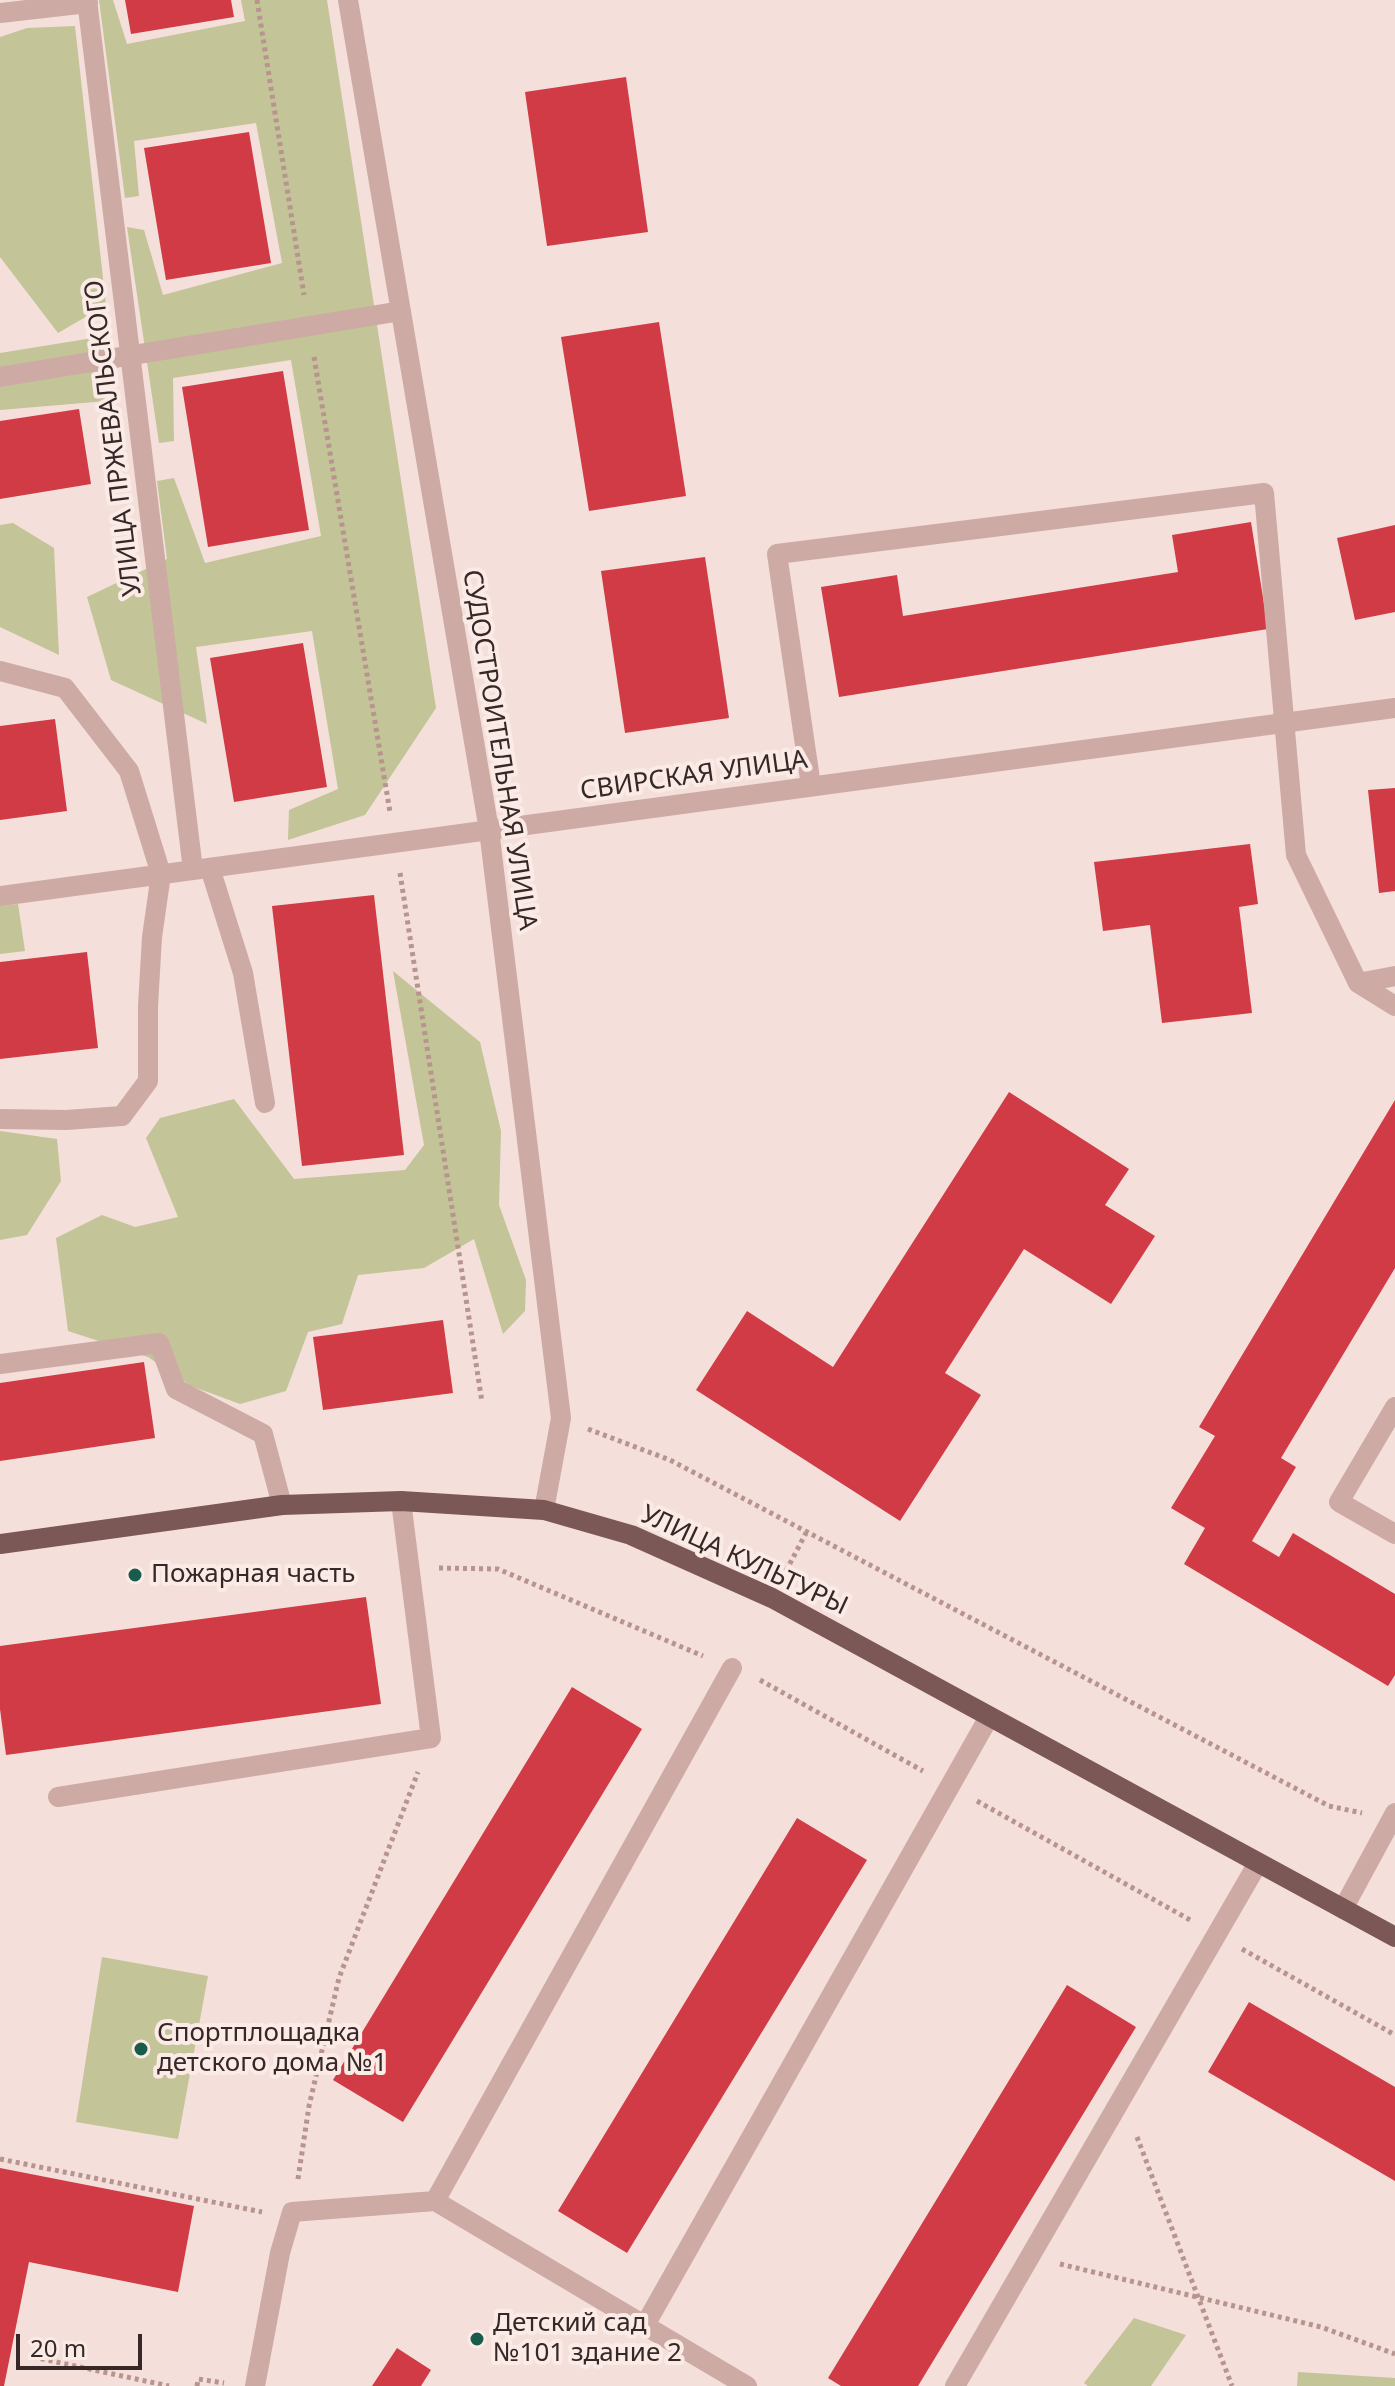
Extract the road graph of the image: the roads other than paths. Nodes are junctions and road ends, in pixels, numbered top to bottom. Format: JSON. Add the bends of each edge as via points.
{"nodes":[{"id":1,"x":348,"y":0,"type":"edge"},
{"id":2,"x":87,"y":2,"type":"edge"},
{"id":3,"x":0,"y":13,"type":"edge"},
{"id":4,"x":401,"y":311,"type":"junction"},
{"id":5,"x":130,"y":356,"type":"junction"},
{"id":6,"x":0,"y":377,"type":"edge"},
{"id":7,"x":0,"y":671,"type":"edge"},
{"id":8,"x":1395,"y":708,"type":"edge"},
{"id":9,"x":1286,"y":722,"type":"junction"},
{"id":10,"x":811,"y":786,"type":"junction"},
{"id":11,"x":489,"y":830,"type":"junction"},
{"id":12,"x":201,"y":869,"type":"junction"},
{"id":13,"x":161,"y":874,"type":"junction"},
{"id":14,"x":0,"y":896,"type":"edge"},
{"id":15,"x":1395,"y":976,"type":"edge"},
{"id":16,"x":1358,"y":983,"type":"junction"},
{"id":17,"x":1395,"y":1006,"type":"edge"},
{"id":18,"x":265,"y":1103,"type":"dead end"},
{"id":19,"x":0,"y":1119,"type":"edge"},
{"id":20,"x":0,"y":1364,"type":"edge"},
{"id":21,"x":1395,"y":1407,"type":"edge"},
{"id":22,"x":401,"y":1501,"type":"junction"},
{"id":23,"x":282,"y":1505,"type":"junction"},
{"id":24,"x":544,"y":1510,"type":"junction"},
{"id":25,"x":1395,"y":1534,"type":"edge"},
{"id":26,"x":0,"y":1544,"type":"edge"},
{"id":27,"x":732,"y":1668,"type":"road end"},
{"id":28,"x":989,"y":1717,"type":"junction"},
{"id":29,"x":58,"y":1797,"type":"dead end"},
{"id":30,"x":1393,"y":1816,"type":"edge"},
{"id":31,"x":1258,"y":1863,"type":"junction"},
{"id":32,"x":1343,"y":1909,"type":"junction"},
{"id":33,"x":1395,"y":1937,"type":"edge"},
{"id":34,"x":435,"y":2201,"type":"junction"},
{"id":35,"x":645,"y":2325,"type":"junction"},
{"id":36,"x":255,"y":2386,"type":"edge"},
{"id":37,"x":747,"y":2386,"type":"edge"},
{"id":38,"x":955,"y":2386,"type":"edge"}],
"edges":[{"from":1,"to":4,"type":"street","name":"СУДОСТРОИТЕЛЬНАЯ УЛИЦА"},
{"from":2,"to":3,"type":"street"},
{"from":2,"to":5,"type":"street","name":"УЛИЦА ПРЖЕВАЛЬСКОГО"},
{"from":4,"to":5,"type":"street"},
{"from":4,"to":11,"type":"street","name":"СУДОСТРОИТЕЛЬНАЯ УЛИЦА"},
{"from":5,"to":6,"type":"street"},
{"from":5,"to":12,"type":"street","name":"УЛИЦА ПРЖЕВАЛЬСКОГО"},
{"from":7,"to":13,"type":"street","via":[[65,688],[129,771]]},
{"from":8,"to":9,"type":"street","name":"СВИРСКАЯ УЛИЦА"},
{"from":9,"to":10,"type":"street","name":"СВИРСКАЯ УЛИЦА"},
{"from":9,"to":10,"type":"street","via":[[1264,493],[777,554]]},
{"from":9,"to":16,"type":"street","via":[[1296,855]]},
{"from":10,"to":11,"type":"street","name":"СВИРСКАЯ УЛИЦА"},
{"from":11,"to":12,"type":"street","name":"СВИРСКАЯ УЛИЦА"},
{"from":11,"to":24,"type":"street","name":"СУДОСТРОИТЕЛЬНАЯ УЛИЦА","via":[[561,1418]]},
{"from":12,"to":13,"type":"street","name":"СВИРСКАЯ УЛИЦА"},
{"from":12,"to":18,"type":"street","name":"УЛИЦА ПРЖЕВАЛЬСКОГО","via":[[243,973]]},
{"from":13,"to":14,"type":"street","name":"СВИРСКАЯ УЛИЦА"},
{"from":13,"to":19,"type":"street","via":[[152,937],[148,1081],[122,1116]]},
{"from":15,"to":16,"type":"street"},
{"from":16,"to":17,"type":"street"},
{"from":20,"to":23,"type":"street","via":[[159,1343],[176,1389],[263,1434]]},
{"from":21,"to":25,"type":"street","via":[[1339,1502]]},
{"from":22,"to":23,"type":"main road","name":"УЛИЦА КУЛЬТУРЫ"},
{"from":22,"to":24,"type":"main road","name":"УЛИЦА КУЛЬТУРЫ"},
{"from":22,"to":29,"type":"street","via":[[431,1738]]},
{"from":23,"to":26,"type":"main road","name":"УЛИЦА КУЛЬТУРЫ"},
{"from":24,"to":28,"type":"main road","name":"УЛИЦА КУЛЬТУРЫ","via":[[631,1535],[760,1592]]},
{"from":27,"to":34,"type":"street"},
{"from":28,"to":31,"type":"main road","name":"УЛИЦА КУЛЬТУРЫ"},
{"from":28,"to":35,"type":"street"},
{"from":30,"to":32,"type":"street"},
{"from":31,"to":32,"type":"main road","name":"УЛИЦА КУЛЬТУРЫ"},
{"from":31,"to":38,"type":"street"},
{"from":32,"to":33,"type":"main road","name":"УЛИЦА КУЛЬТУРЫ"},
{"from":34,"to":35,"type":"street"},
{"from":34,"to":36,"type":"street","via":[[292,2215]]},
{"from":35,"to":37,"type":"street"}]}
